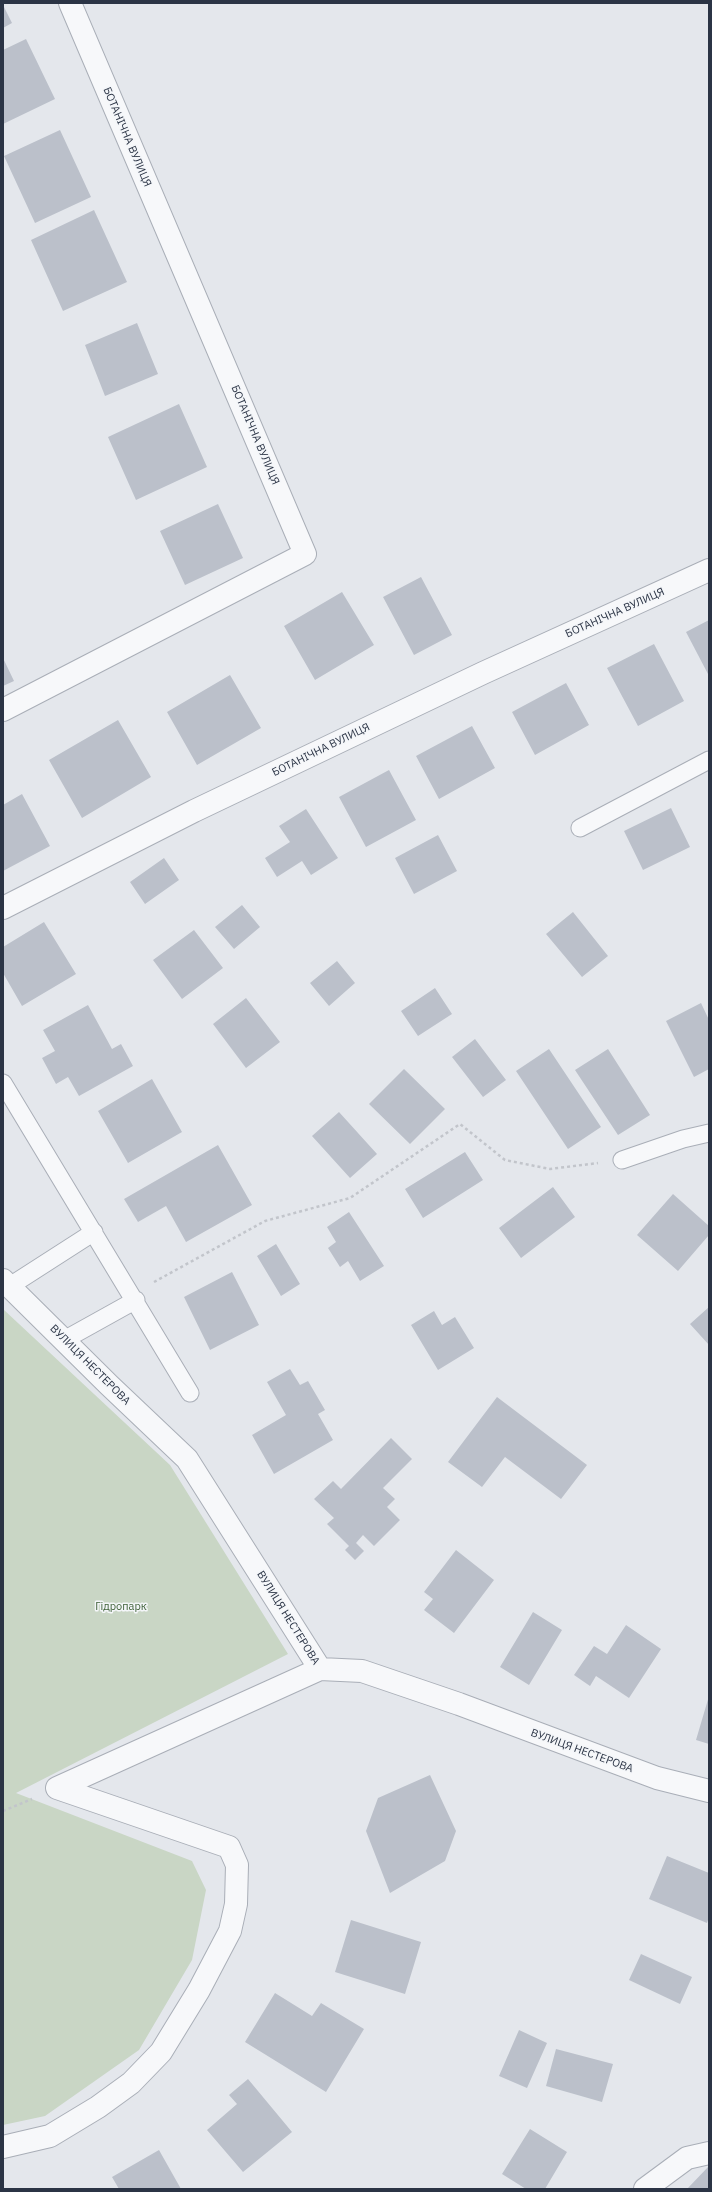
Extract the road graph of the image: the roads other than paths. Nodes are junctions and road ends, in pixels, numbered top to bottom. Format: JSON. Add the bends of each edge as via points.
{"nodes":[{"id":1,"x":70,"y":3,"type":"edge"},
{"id":2,"x":709,"y":570,"type":"edge"},
{"id":3,"x":3,"y":710,"type":"edge"},
{"id":4,"x":709,"y":760,"type":"edge"},
{"id":5,"x":580,"y":828,"type":"dead end"},
{"id":6,"x":3,"y":908,"type":"edge"},
{"id":7,"x":4,"y":1089,"type":"edge"},
{"id":8,"x":709,"y":1133,"type":"edge"},
{"id":9,"x":622,"y":1160,"type":"road end"},
{"id":10,"x":94,"y":1232,"type":"junction"},
{"id":11,"x":6,"y":1283,"type":"edge"},
{"id":12,"x":134,"y":1297,"type":"junction"},
{"id":13,"x":64,"y":1340,"type":"junction"},
{"id":14,"x":190,"y":1394,"type":"dead end"},
{"id":15,"x":320,"y":1669,"type":"junction"},
{"id":16,"x":709,"y":1791,"type":"edge"},
{"id":17,"x":3,"y":2147,"type":"edge"},
{"id":18,"x":709,"y":2153,"type":"edge"},
{"id":19,"x":645,"y":2189,"type":"edge"}],
"edges":[{"from":1,"to":3,"type":"street","name":"БОТАНІЧНА ВУЛИЦЯ","via":[[305,554]]},
{"from":2,"to":6,"type":"street","name":"БОТАНІЧНА ВУЛИЦЯ","via":[[483,673],[194,811]]},
{"from":4,"to":5,"type":"lane"},
{"from":7,"to":10,"type":"lane"},
{"from":8,"to":9,"type":"lane"},
{"from":10,"to":11,"type":"lane"},
{"from":10,"to":12,"type":"lane"},
{"from":11,"to":13,"type":"street","name":"ВУЛИЦЯ НЕСТЕРОВА"},
{"from":12,"to":13,"type":"lane"},
{"from":12,"to":14,"type":"lane"},
{"from":13,"to":15,"type":"street","name":"ВУЛИЦЯ НЕСТЕРОВА","via":[[187,1459]]},
{"from":15,"to":16,"type":"street","name":"ВУЛИЦЯ НЕСТЕРОВА","via":[[362,1671],[459,1704],[657,1778]]},
{"from":15,"to":17,"type":"street","via":[[58,1788],[229,1847],[237,1865],[236,1904],[230,1930],[199,1990],[161,2052],[131,2083],[98,2107],[50,2136]]},
{"from":18,"to":19,"type":"street","via":[[688,2158]]}]}
